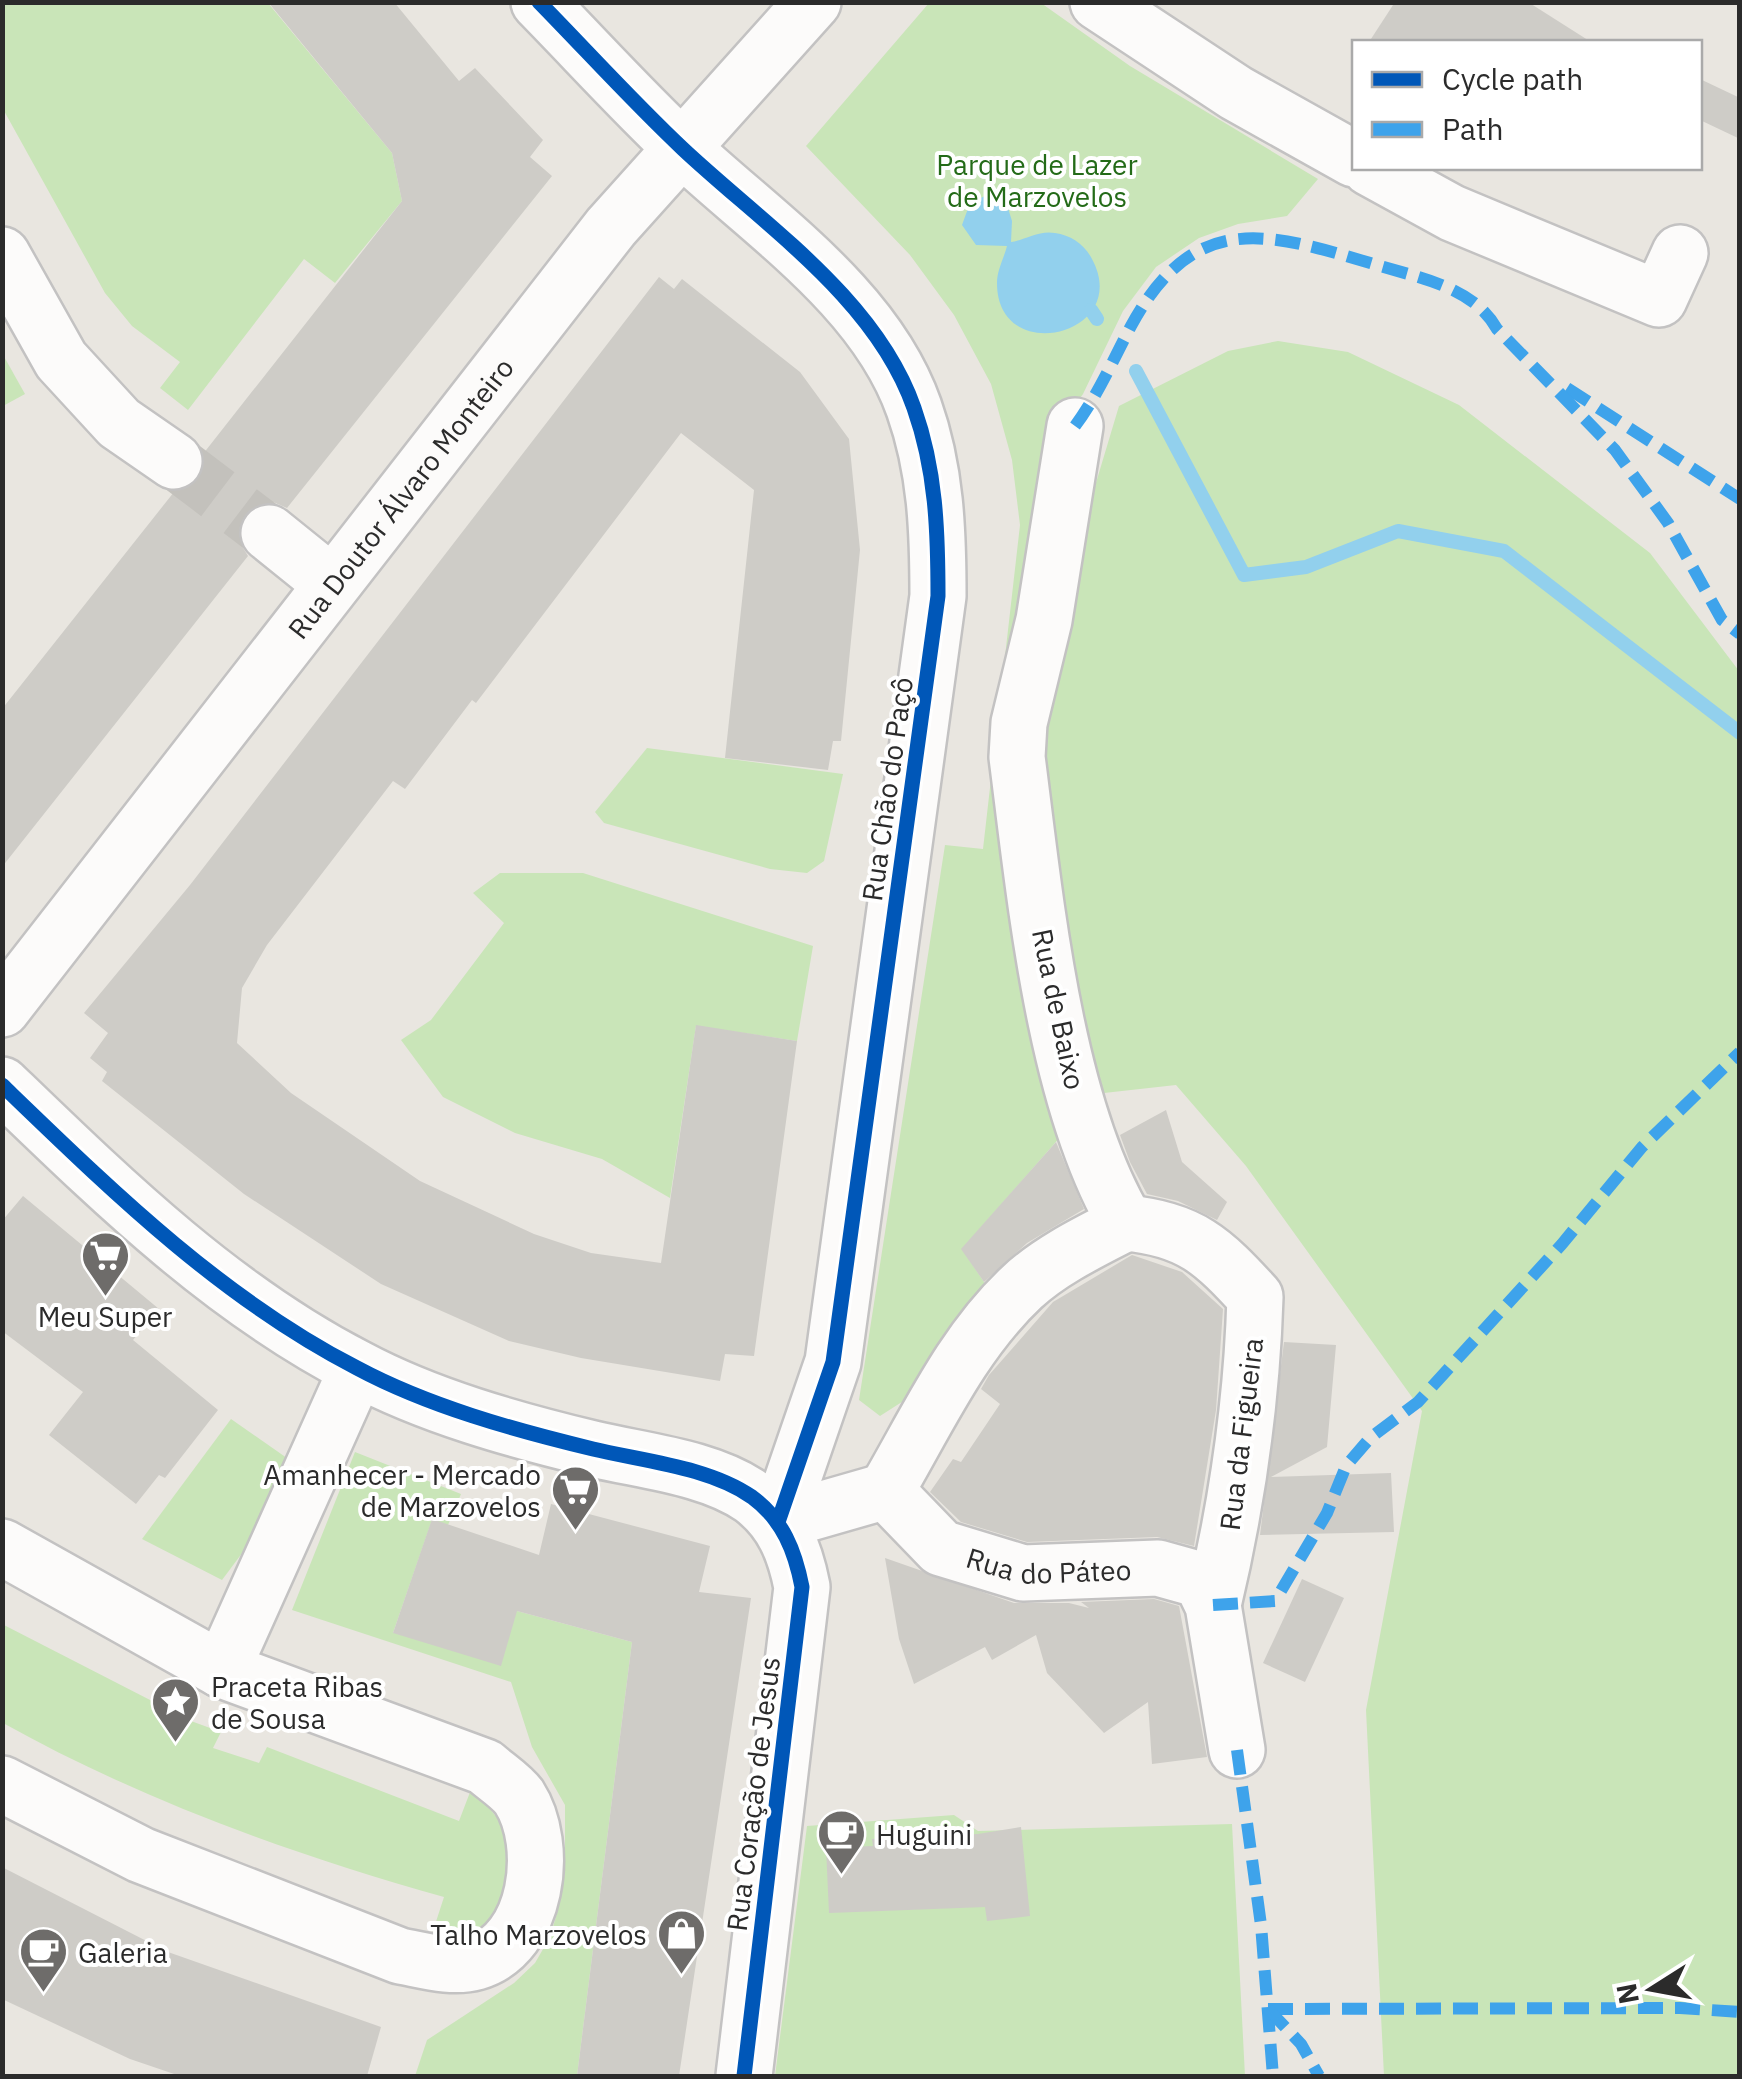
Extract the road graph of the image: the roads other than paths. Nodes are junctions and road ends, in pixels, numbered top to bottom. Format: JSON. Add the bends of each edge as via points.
{"nodes":[{"id":1,"x":539,"y":2,"type":"edge"},
{"id":2,"x":813,"y":2,"type":"edge"},
{"id":3,"x":1098,"y":2,"type":"edge"},
{"id":4,"x":680,"y":146,"type":"junction"},
{"id":5,"x":1352,"y":158,"type":"edge"},
{"id":6,"x":1374,"y":170,"type":"edge"},
{"id":7,"x":1680,"y":253,"type":"dead end"},
{"id":8,"x":2,"y":256,"type":"edge"},
{"id":9,"x":1075,"y":426,"type":"dead end"},
{"id":10,"x":174,"y":461,"type":"tunnel mouth"},
{"id":11,"x":269,"y":532,"type":"tunnel mouth"},
{"id":12,"x":331,"y":584,"type":"junction"},
{"id":13,"x":2,"y":1010,"type":"edge"},
{"id":14,"x":2,"y":1085,"type":"edge"},
{"id":15,"x":1126,"y":1223,"type":"junction"},
{"id":16,"x":357,"y":1369,"type":"junction"},
{"id":17,"x":886,"y":1491,"type":"junction"},
{"id":18,"x":778,"y":1522,"type":"junction"},
{"id":19,"x":2,"y":1547,"type":"edge"},
{"id":20,"x":1214,"y":1605,"type":"junction"},
{"id":21,"x":222,"y":1670,"type":"junction"},
{"id":22,"x":1237,"y":1750,"type":"dead end"},
{"id":23,"x":2,"y":1784,"type":"edge"},
{"id":24,"x":744,"y":2076,"type":"edge"}],
"edges":[{"from":1,"to":4,"type":"street","name":"Rua Chão do Paçô"},
{"from":2,"to":4,"type":"street","name":"Rua Doutor Álvaro Monteiro"},
{"from":3,"to":5,"type":"street","via":[[1236,93]]},
{"from":4,"to":12,"type":"street","name":"Rua Doutor Álvaro Monteiro"},
{"from":4,"to":18,"type":"street","name":"Rua Chão do Paçô","via":[[846,298],[884,350],[913,405],[938,520],[938,596],[833,1362]]},
{"from":6,"to":7,"type":"street","via":[[1452,214],[1659,299]]},
{"from":8,"to":10,"type":"street","via":[[61,360],[120,423]]},
{"from":9,"to":15,"type":"street","name":"Rua de Baixo","via":[[1017,757],[1065,1064],[1107,1191]]},
{"from":11,"to":12,"type":"street"},
{"from":12,"to":13,"type":"street","name":"Rua Doutor Álvaro Monteiro"},
{"from":14,"to":16,"type":"street","via":[[132,1210],[234,1292]]},
{"from":15,"to":17,"type":"street","via":[[1023,1286],[986,1327]]},
{"from":15,"to":20,"type":"street","name":"Rua da Figueira","via":[[1166,1227],[1202,1245],[1255,1298],[1252,1378]]},
{"from":16,"to":18,"type":"street","via":[[552,1439],[722,1482],[752,1497]]},
{"from":16,"to":21,"type":"street"},
{"from":17,"to":18,"type":"street"},
{"from":17,"to":20,"type":"street","name":"Rua do Páteo","via":[[940,1548],[1024,1573],[1158,1568],[1200,1580]]},
{"from":18,"to":24,"type":"street","name":"Rua Coração de Jesus","via":[[802,1587]]},
{"from":19,"to":21,"type":"street"},
{"from":20,"to":22,"type":"street"},
{"from":21,"to":23,"type":"street","via":[[485,1766],[518,1796],[535,1836],[536,1882],[504,1946],[476,1962],[400,1956],[142,1855]]}]}
